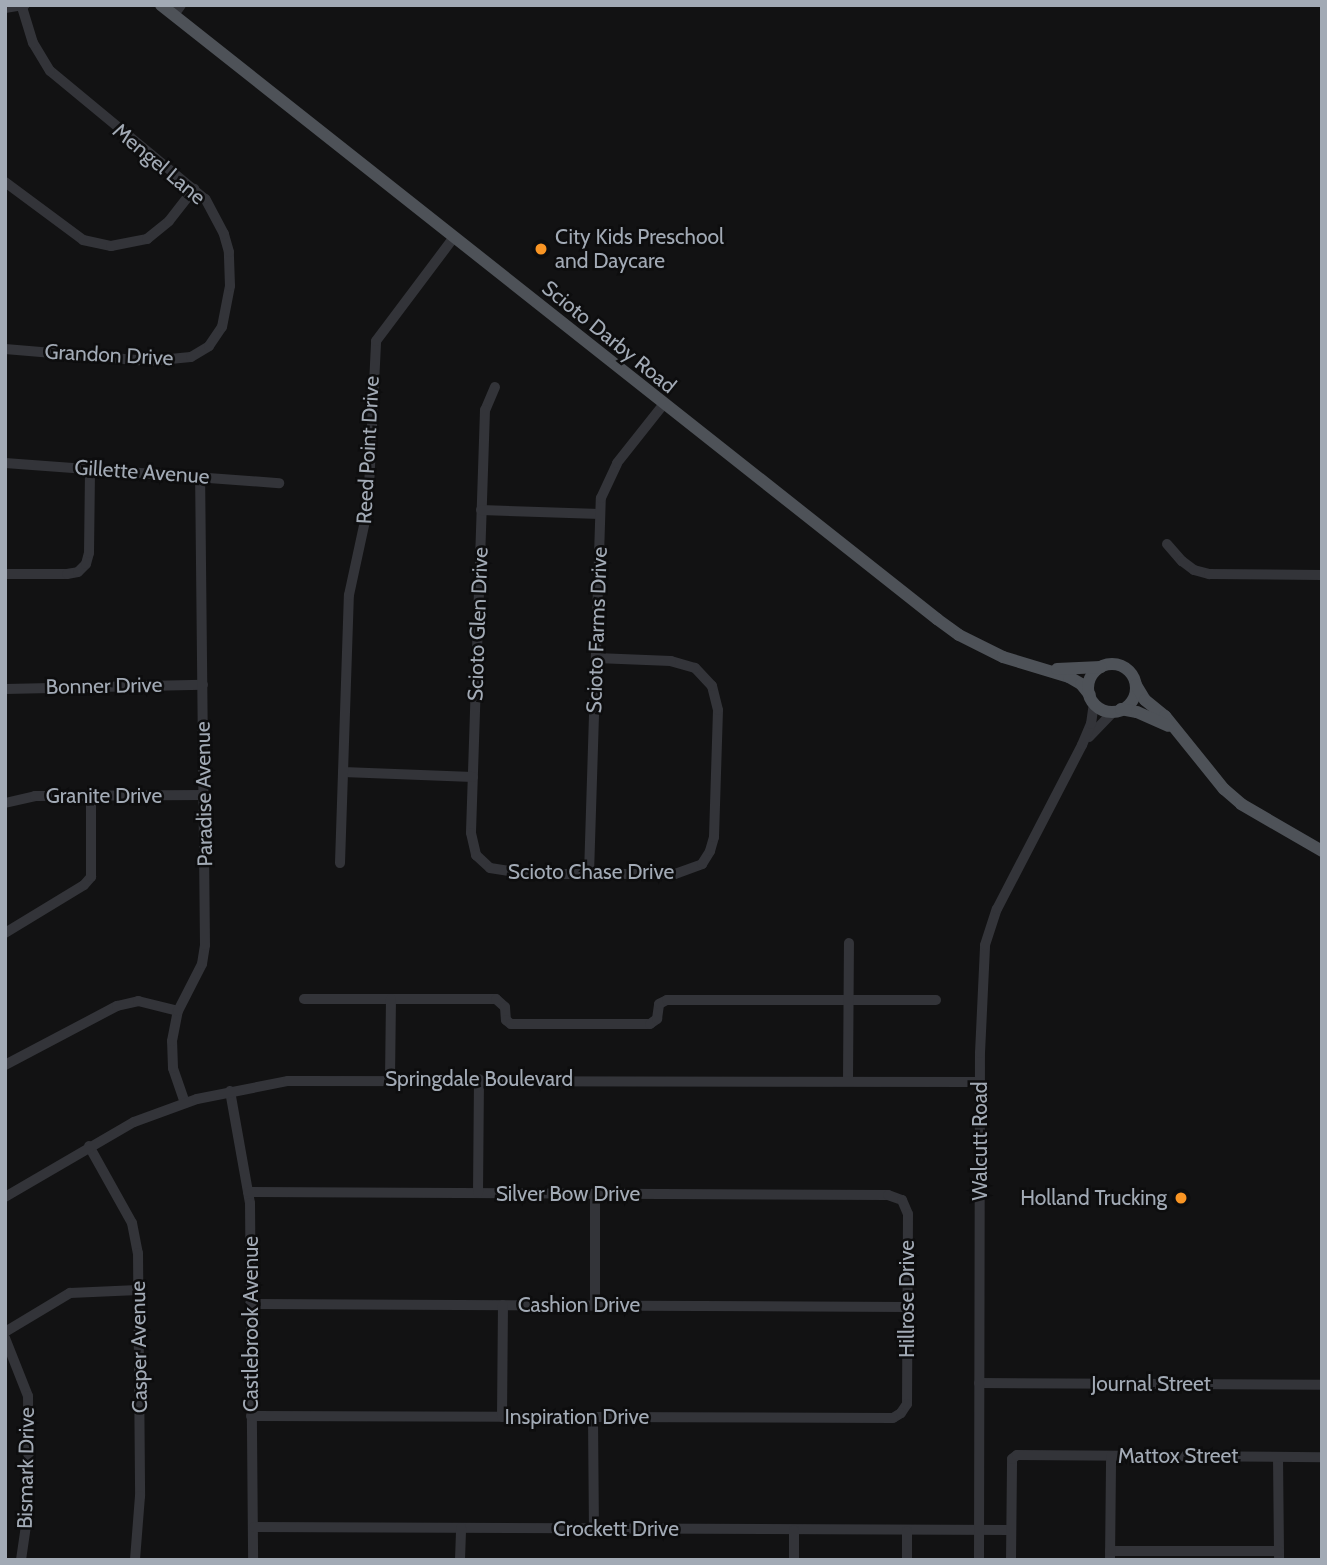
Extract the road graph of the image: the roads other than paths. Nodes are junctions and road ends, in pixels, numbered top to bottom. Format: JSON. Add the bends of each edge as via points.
{"nodes":[{"id":1,"x":160,"y":5,"type":"edge"},
{"id":2,"x":24,"y":6,"type":"edge"},
{"id":3,"x":5,"y":8,"type":"edge"},
{"id":4,"x":178,"y":10,"type":"edge"},
{"id":5,"x":5,"y":183,"type":"edge"},
{"id":6,"x":194,"y":189,"type":"junction"},
{"id":7,"x":454,"y":237,"type":"junction"},
{"id":8,"x":209,"y":346,"type":"joint"},
{"id":9,"x":5,"y":349,"type":"edge"},
{"id":10,"x":495,"y":387,"type":"dead end"},
{"id":11,"x":663,"y":405,"type":"junction"},
{"id":12,"x":5,"y":463,"type":"edge"},
{"id":13,"x":90,"y":468,"type":"junction"},
{"id":14,"x":200,"y":477,"type":"junction"},
{"id":15,"x":279,"y":483,"type":"dead end"},
{"id":16,"x":481,"y":510,"type":"junction"},
{"id":17,"x":600,"y":514,"type":"junction"},
{"id":18,"x":1167,"y":544,"type":"dead end"},
{"id":19,"x":5,"y":574,"type":"edge"},
{"id":20,"x":1322,"y":575,"type":"edge"},
{"id":21,"x":596,"y":658,"type":"junction"},
{"id":22,"x":1101,"y":667,"type":"junction"},
{"id":23,"x":1049,"y":670,"type":"junction"},
{"id":24,"x":203,"y":685,"type":"junction"},
{"id":25,"x":1136,"y":685,"type":"junction"},
{"id":26,"x":5,"y":689,"type":"edge"},
{"id":27,"x":1092,"y":699,"type":"junction"},
{"id":28,"x":1118,"y":710,"type":"junction"},
{"id":29,"x":1175,"y":729,"type":"junction"},
{"id":30,"x":1082,"y":745,"type":"junction"},
{"id":31,"x":343,"y":772,"type":"junction"},
{"id":32,"x":473,"y":777,"type":"junction"},
{"id":33,"x":204,"y":795,"type":"junction"},
{"id":34,"x":91,"y":797,"type":"junction"},
{"id":35,"x":5,"y":803,"type":"edge"},
{"id":36,"x":1322,"y":851,"type":"edge"},
{"id":37,"x":481,"y":861,"type":"joint"},
{"id":38,"x":340,"y":863,"type":"dead end"},
{"id":39,"x":589,"y":874,"type":"junction"},
{"id":40,"x":5,"y":933,"type":"edge"},
{"id":41,"x":849,"y":943,"type":"dead end"},
{"id":42,"x":304,"y":999,"type":"dead end"},
{"id":43,"x":391,"y":999,"type":"junction"},
{"id":44,"x":936,"y":1000,"type":"dead end"},
{"id":45,"x":849,"y":1001,"type":"junction"},
{"id":46,"x":178,"y":1011,"type":"junction"},
{"id":47,"x":5,"y":1065,"type":"edge"},
{"id":48,"x":390,"y":1079,"type":"junction"},
{"id":49,"x":479,"y":1079,"type":"junction"},
{"id":50,"x":848,"y":1080,"type":"junction"},
{"id":51,"x":980,"y":1082,"type":"junction"},
{"id":52,"x":230,"y":1091,"type":"junction"},
{"id":53,"x":185,"y":1103,"type":"junction"},
{"id":54,"x":89,"y":1146,"type":"junction"},
{"id":55,"x":248,"y":1192,"type":"junction"},
{"id":56,"x":478,"y":1193,"type":"junction"},
{"id":57,"x":595,"y":1194,"type":"junction"},
{"id":58,"x":888,"y":1195,"type":"joint"},
{"id":59,"x":5,"y":1197,"type":"edge"},
{"id":60,"x":138,"y":1290,"type":"junction"},
{"id":61,"x":250,"y":1304,"type":"junction"},
{"id":62,"x":503,"y":1305,"type":"junction"},
{"id":63,"x":595,"y":1305,"type":"junction"},
{"id":64,"x":907,"y":1307,"type":"junction"},
{"id":65,"x":5,"y":1332,"type":"edge"},
{"id":66,"x":5,"y":1338,"type":"edge"},
{"id":67,"x":979,"y":1383,"type":"junction"},
{"id":68,"x":1322,"y":1385,"type":"edge"},
{"id":69,"x":901,"y":1413,"type":"joint"},
{"id":70,"x":251,"y":1416,"type":"junction"},
{"id":71,"x":502,"y":1417,"type":"junction"},
{"id":72,"x":593,"y":1418,"type":"junction"},
{"id":73,"x":1111,"y":1456,"type":"junction"},
{"id":74,"x":1278,"y":1457,"type":"junction"},
{"id":75,"x":1322,"y":1457,"type":"edge"},
{"id":76,"x":254,"y":1527,"type":"junction"},
{"id":77,"x":461,"y":1528,"type":"junction"},
{"id":78,"x":593,"y":1529,"type":"junction"},
{"id":79,"x":794,"y":1530,"type":"junction"},
{"id":80,"x":979,"y":1530,"type":"junction"},
{"id":81,"x":1011,"y":1530,"type":"junction"},
{"id":82,"x":907,"y":1531,"type":"junction"},
{"id":83,"x":1110,"y":1555,"type":"edge"},
{"id":84,"x":1279,"y":1555,"type":"edge"},
{"id":85,"x":21,"y":1560,"type":"edge"},
{"id":86,"x":135,"y":1560,"type":"edge"},
{"id":87,"x":253,"y":1560,"type":"edge"},
{"id":88,"x":460,"y":1560,"type":"edge"},
{"id":89,"x":794,"y":1560,"type":"edge"},
{"id":90,"x":907,"y":1560,"type":"edge"},
{"id":91,"x":979,"y":1560,"type":"edge"},
{"id":92,"x":1011,"y":1560,"type":"edge"}],
"edges":[{"from":1,"to":4,"type":"main road","name":"Scioto Darby Road"},
{"from":2,"to":3,"type":"street"},
{"from":2,"to":6,"type":"street","name":"Mengel Lane","via":[[33,44],[50,71]]},
{"from":4,"to":7,"type":"main road","name":"Scioto Darby Road"},
{"from":5,"to":6,"type":"street","via":[[83,240],[111,246],[147,239],[169,221]]},
{"from":6,"to":8,"type":"street","name":"Mengel Lane","via":[[211,208],[224,234],[231,268],[227,315]]},
{"from":7,"to":11,"type":"main road","name":"Scioto Darby Road"},
{"from":7,"to":31,"type":"street","name":"Reed Point Drive","via":[[376,341],[368,507],[349,595]]},
{"from":8,"to":9,"type":"street","name":"Grandon Drive","via":[[191,357],[167,361]]},
{"from":10,"to":16,"type":"street","name":"Scioto Glen Drive","via":[[485,410]]},
{"from":11,"to":17,"type":"street","name":"Scioto Farms Drive","via":[[617,463],[601,498]]},
{"from":11,"to":23,"type":"main road","name":"Scioto Darby Road","via":[[960,635],[1003,656]]},
{"from":12,"to":13,"type":"street","name":"Gillette Avenue"},
{"from":13,"to":14,"type":"street","name":"Gillette Avenue"},
{"from":13,"to":19,"type":"street","via":[[86,564],[78,572]]},
{"from":14,"to":15,"type":"street","name":"Gillette Avenue"},
{"from":14,"to":24,"type":"street","name":"Paradise Avenue"},
{"from":16,"to":17,"type":"street"},
{"from":16,"to":32,"type":"street","name":"Scioto Glen Drive"},
{"from":17,"to":21,"type":"street","name":"Scioto Farms Drive"},
{"from":18,"to":20,"type":"street","via":[[1188,566],[1209,574]]},
{"from":21,"to":39,"type":"street","name":"Scioto Farms Drive"},
{"from":21,"to":39,"type":"street","name":"Scioto Chase Drive","via":[[671,661],[695,668],[712,686],[718,710],[713,837],[702,864],[675,874]]},
{"from":22,"to":23,"type":"main road","name":"Scioto Darby Road"},
{"from":22,"to":25,"type":"main road","via":[[1124,667]]},
{"from":22,"to":27,"type":"main road","via":[[1090,679]]},
{"from":23,"to":27,"type":"main road","name":"Scioto Darby Road","via":[[1081,684]]},
{"from":24,"to":26,"type":"street","name":"Bonner Drive"},
{"from":24,"to":33,"type":"street","name":"Paradise Avenue"},
{"from":25,"to":28,"type":"main road","via":[[1133,700]]},
{"from":25,"to":29,"type":"main road"},
{"from":27,"to":28,"type":"main road","via":[[1100,708]]},
{"from":27,"to":30,"type":"street","name":"Walcutt Road","via":[[1091,724]]},
{"from":28,"to":29,"type":"main road","via":[[1138,712]]},
{"from":28,"to":30,"type":"street","name":"Walcutt Road"},
{"from":29,"to":36,"type":"main road","via":[[1241,804]]},
{"from":30,"to":51,"type":"street","name":"Walcutt Road","via":[[990,925],[985,945]]},
{"from":31,"to":32,"type":"street"},
{"from":31,"to":38,"type":"street","name":"Reed Point Drive"},
{"from":32,"to":37,"type":"street","name":"Scioto Glen Drive","via":[[471,840]]},
{"from":33,"to":34,"type":"street","name":"Granite Drive"},
{"from":33,"to":46,"type":"street","name":"Paradise Avenue","via":[[205,946],[202,964]]},
{"from":34,"to":35,"type":"street","name":"Granite Drive","via":[[35,796]]},
{"from":34,"to":40,"type":"street","via":[[91,877]]},
{"from":37,"to":39,"type":"street","name":"Scioto Chase Drive","via":[[500,872]]},
{"from":41,"to":45,"type":"street"},
{"from":42,"to":43,"type":"street"},
{"from":43,"to":45,"type":"street","via":[[496,999],[505,1007],[511,1024],[650,1024],[657,1019],[659,1004],[667,1000]]},
{"from":43,"to":48,"type":"street"},
{"from":44,"to":45,"type":"street"},
{"from":45,"to":50,"type":"street"},
{"from":46,"to":47,"type":"street","via":[[138,1001],[117,1006]]},
{"from":46,"to":53,"type":"street","name":"Paradise Avenue","via":[[173,1068]]},
{"from":48,"to":49,"type":"street","name":"Springdale Boulevard"},
{"from":48,"to":52,"type":"street","name":"Springdale Boulevard","via":[[288,1081]]},
{"from":49,"to":50,"type":"street","name":"Springdale Boulevard"},
{"from":49,"to":56,"type":"street"},
{"from":50,"to":51,"type":"street","name":"Springdale Boulevard"},
{"from":51,"to":67,"type":"street","name":"Walcutt Road"},
{"from":52,"to":53,"type":"street","name":"Springdale Boulevard"},
{"from":52,"to":55,"type":"street","name":"Castlebrook Avenue"},
{"from":53,"to":54,"type":"street","name":"Springdale Boulevard","via":[[134,1122]]},
{"from":54,"to":59,"type":"street","name":"Springdale Boulevard"},
{"from":54,"to":60,"type":"street","name":"Casper Avenue","via":[[132,1223]]},
{"from":55,"to":56,"type":"street","name":"Silver Bow Drive"},
{"from":55,"to":61,"type":"street","name":"Castlebrook Avenue"},
{"from":56,"to":57,"type":"street","name":"Silver Bow Drive"},
{"from":57,"to":58,"type":"street","name":"Silver Bow Drive"},
{"from":57,"to":63,"type":"street"},
{"from":58,"to":64,"type":"street","name":"Hillrose Drive","via":[[896,1195],[906,1206]]},
{"from":60,"to":65,"type":"street","via":[[70,1293]]},
{"from":60,"to":86,"type":"street","name":"Casper Avenue","via":[[140,1496]]},
{"from":61,"to":62,"type":"street","name":"Cashion Drive"},
{"from":61,"to":70,"type":"street","name":"Castlebrook Avenue"},
{"from":62,"to":63,"type":"street","name":"Cashion Drive"},
{"from":62,"to":71,"type":"street"},
{"from":63,"to":64,"type":"street","name":"Cashion Drive"},
{"from":64,"to":69,"type":"street","name":"Hillrose Drive","via":[[907,1404]]},
{"from":66,"to":85,"type":"street","name":"Bismark Drive","via":[[28,1396],[29,1505]]},
{"from":67,"to":68,"type":"street","name":"Journal Street"},
{"from":67,"to":80,"type":"street","name":"Walcutt Road"},
{"from":69,"to":72,"type":"street","name":"Inspiration Drive","via":[[893,1418]]},
{"from":70,"to":71,"type":"street","name":"Inspiration Drive"},
{"from":70,"to":76,"type":"street","name":"Castlebrook Avenue"},
{"from":71,"to":72,"type":"street","name":"Inspiration Drive"},
{"from":72,"to":78,"type":"street"},
{"from":73,"to":74,"type":"street","name":"Mattox Street"},
{"from":73,"to":81,"type":"street","name":"Mattox Street","via":[[1017,1455],[1012,1459]]},
{"from":73,"to":83,"type":"street"},
{"from":74,"to":75,"type":"street","name":"Mattox Street"},
{"from":74,"to":84,"type":"street"},
{"from":76,"to":77,"type":"street","name":"Crockett Drive"},
{"from":76,"to":87,"type":"street","name":"Castlebrook Avenue"},
{"from":77,"to":78,"type":"street","name":"Crockett Drive"},
{"from":77,"to":88,"type":"street"},
{"from":78,"to":79,"type":"street","name":"Crockett Drive"},
{"from":79,"to":82,"type":"street","name":"Crockett Drive"},
{"from":79,"to":89,"type":"street"},
{"from":80,"to":81,"type":"street","name":"Crockett Drive"},
{"from":80,"to":82,"type":"street","name":"Crockett Drive"},
{"from":80,"to":91,"type":"street","name":"Walcutt Road"},
{"from":81,"to":92,"type":"street"},
{"from":82,"to":90,"type":"street"},
{"from":83,"to":84,"type":"street"}]}
